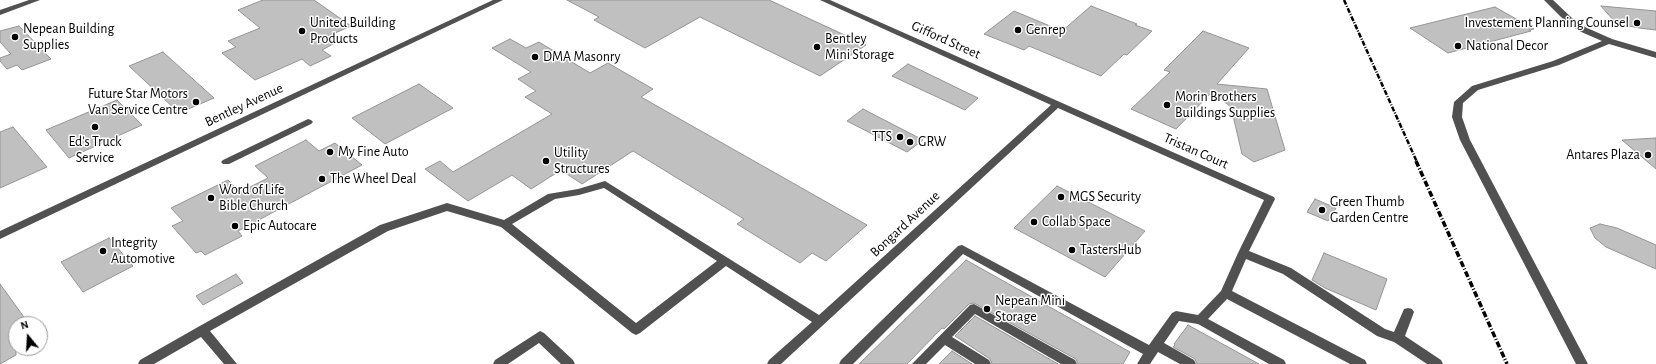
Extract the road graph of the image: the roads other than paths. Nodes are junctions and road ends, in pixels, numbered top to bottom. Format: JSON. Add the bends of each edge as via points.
{"nodes":[{"id":1,"x":36,"y":0,"type":"edge"},
{"id":2,"x":498,"y":0,"type":"edge"},
{"id":3,"x":824,"y":0,"type":"edge"},
{"id":4,"x":1548,"y":0,"type":"edge"},
{"id":5,"x":0,"y":13,"type":"edge"},
{"id":6,"x":1609,"y":41,"type":"junction"},
{"id":7,"x":1656,"y":55,"type":"edge"},
{"id":8,"x":1057,"y":104,"type":"junction"},
{"id":9,"x":308,"y":122,"type":"dead end"},
{"id":10,"x":226,"y":162,"type":"dead end"},
{"id":11,"x":505,"y":224,"type":"junction"},
{"id":12,"x":0,"y":235,"type":"edge"},
{"id":13,"x":1243,"y":253,"type":"junction"},
{"id":14,"x":725,"y":261,"type":"junction"},
{"id":15,"x":1226,"y":293,"type":"junction"},
{"id":16,"x":1408,"y":312,"type":"dead end"},
{"id":17,"x":1200,"y":320,"type":"junction"},
{"id":18,"x":820,"y":321,"type":"junction"},
{"id":19,"x":202,"y":330,"type":"junction"},
{"id":20,"x":944,"y":338,"type":"junction"},
{"id":21,"x":1398,"y":338,"type":"junction"},
{"id":22,"x":1154,"y":349,"type":"junction"},
{"id":23,"x":144,"y":364,"type":"edge"},
{"id":24,"x":231,"y":364,"type":"edge"},
{"id":25,"x":499,"y":364,"type":"edge"},
{"id":26,"x":569,"y":364,"type":"edge"},
{"id":27,"x":773,"y":364,"type":"edge"},
{"id":28,"x":845,"y":364,"type":"edge"},
{"id":29,"x":918,"y":364,"type":"edge"},
{"id":30,"x":985,"y":364,"type":"edge"},
{"id":31,"x":1071,"y":364,"type":"edge"},
{"id":32,"x":1143,"y":364,"type":"edge"},
{"id":33,"x":1190,"y":364,"type":"edge"},
{"id":34,"x":1280,"y":364,"type":"edge"},
{"id":35,"x":1361,"y":364,"type":"edge"},
{"id":36,"x":1437,"y":364,"type":"edge"},
{"id":37,"x":1582,"y":364,"type":"edge"}],
"edges":[{"from":1,"to":5,"type":"street"},
{"from":2,"to":12,"type":"street","name":"Bentley Avenue"},
{"from":3,"to":8,"type":"street","name":"Gifford Street"},
{"from":4,"to":6,"type":"street","via":[[1576,25]]},
{"from":6,"to":7,"type":"street"},
{"from":6,"to":37,"type":"street","via":[[1556,63],[1475,88],[1459,102],[1457,117],[1465,140]]},
{"from":8,"to":13,"type":"street","name":"Tristan Court","via":[[1270,200]]},
{"from":8,"to":18,"type":"street","name":"Bongard Avenue"},
{"from":9,"to":10,"type":"street"},
{"from":11,"to":14,"type":"street","via":[[552,196],[580,192],[605,184]]},
{"from":11,"to":14,"type":"street","via":[[636,330]]},
{"from":11,"to":19,"type":"street","via":[[447,206],[384,228]]},
{"from":13,"to":15,"type":"street"},
{"from":13,"to":21,"type":"street","via":[[1286,271],[1381,333]]},
{"from":14,"to":18,"type":"street"},
{"from":15,"to":17,"type":"street"},
{"from":15,"to":35,"type":"street"},
{"from":16,"to":21,"type":"street"},
{"from":17,"to":22,"type":"street","via":[[1176,316]]},
{"from":17,"to":34,"type":"street"},
{"from":18,"to":27,"type":"street","name":"Bongard Avenue"},
{"from":19,"to":23,"type":"street"},
{"from":19,"to":24,"type":"street"},
{"from":20,"to":29,"type":"street"},
{"from":20,"to":30,"type":"street"},
{"from":20,"to":31,"type":"street","via":[[974,308]]},
{"from":21,"to":36,"type":"street"},
{"from":22,"to":28,"type":"street","via":[[962,249]]},
{"from":22,"to":32,"type":"street"},
{"from":22,"to":33,"type":"street"},
{"from":25,"to":26,"type":"street","via":[[540,336]]}]}
